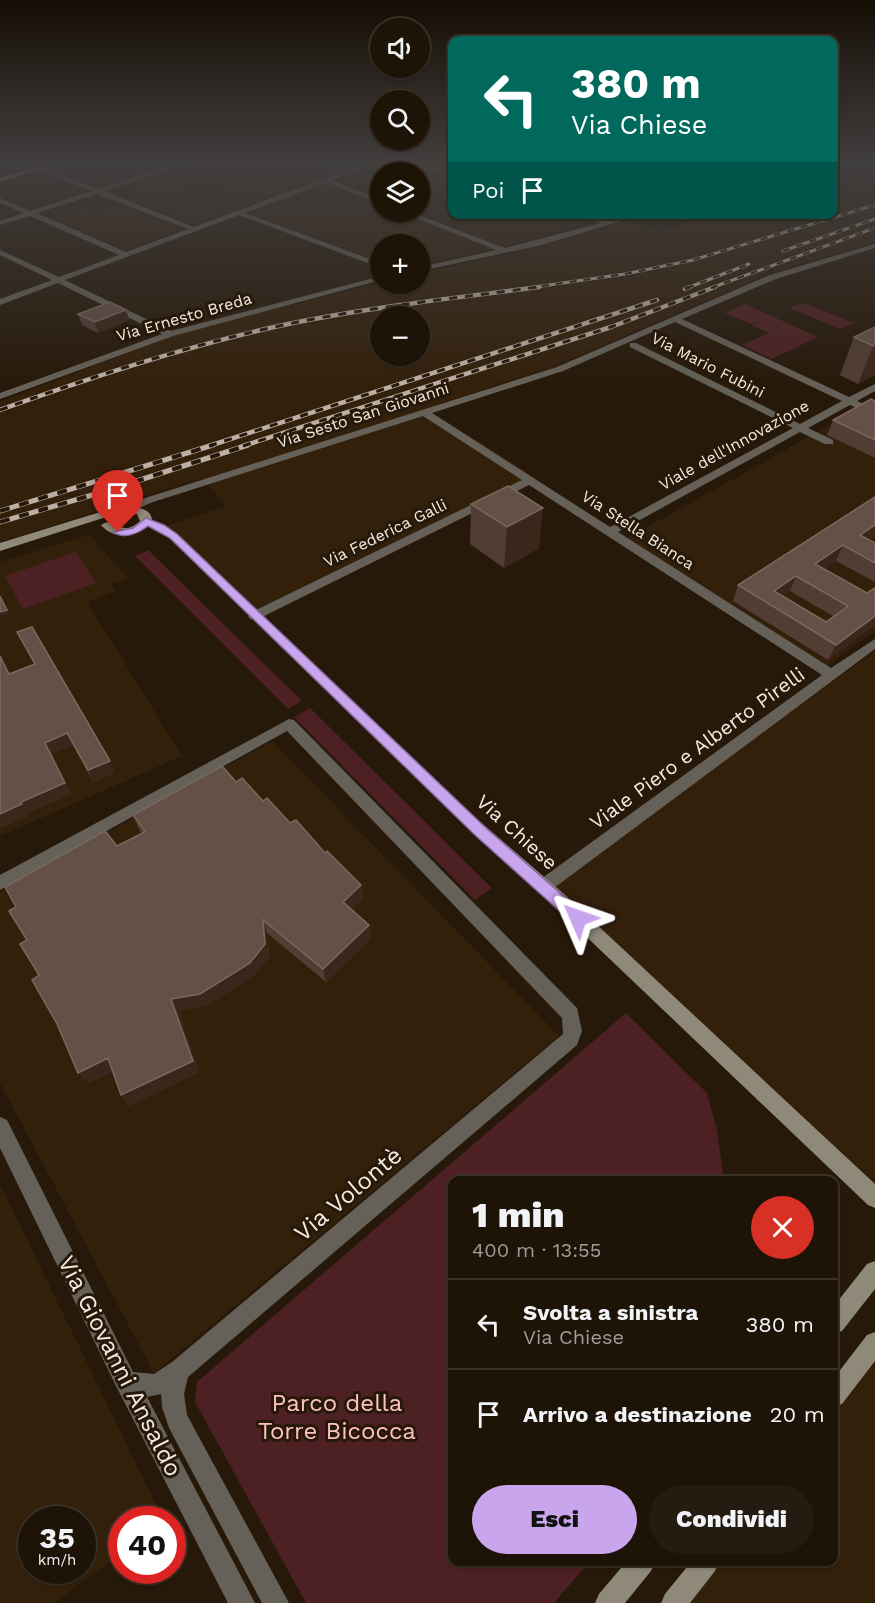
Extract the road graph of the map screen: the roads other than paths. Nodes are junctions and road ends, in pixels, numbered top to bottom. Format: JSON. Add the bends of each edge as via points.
{"nodes":[{"id":1,"x":84,"y":237,"type":"edge"},
{"id":2,"x":174,"y":237,"type":"edge"},
{"id":3,"x":302,"y":237,"type":"edge"},
{"id":4,"x":469,"y":237,"type":"edge"},
{"id":5,"x":561,"y":237,"type":"edge"},
{"id":6,"x":875,"y":246,"type":"edge"},
{"id":7,"x":506,"y":251,"type":"junction"},
{"id":8,"x":875,"y":251,"type":"edge"},
{"id":9,"x":0,"y":252,"type":"edge"},
{"id":10,"x":125,"y":255,"type":"junction"},
{"id":11,"x":370,"y":262,"type":"edge"},
{"id":12,"x":430,"y":267,"type":"edge"},
{"id":13,"x":57,"y":280,"type":"junction"},
{"id":14,"x":370,"y":281,"type":"edge"},
{"id":15,"x":0,"y":302,"type":"edge"},
{"id":16,"x":680,"y":321,"type":"junction"},
{"id":17,"x":170,"y":334,"type":"junction"},
{"id":18,"x":633,"y":341,"type":"junction"},
{"id":19,"x":875,"y":387,"type":"edge"},
{"id":20,"x":0,"y":396,"type":"edge"},
{"id":21,"x":875,"y":396,"type":"edge"},
{"id":22,"x":855,"y":403,"type":"junction"},
{"id":23,"x":426,"y":413,"type":"junction"},
{"id":24,"x":875,"y":414,"type":"edge"},
{"id":25,"x":806,"y":431,"type":"junction"},
{"id":26,"x":829,"y":442,"type":"dead end"},
{"id":27,"x":530,"y":480,"type":"junction"},
{"id":28,"x":158,"y":498,"type":"junction"},
{"id":29,"x":128,"y":510,"type":"junction"},
{"id":30,"x":114,"y":514,"type":"junction"},
{"id":31,"x":143,"y":522,"type":"junction"},
{"id":32,"x":75,"y":524,"type":"junction"},
{"id":33,"x":107,"y":525,"type":"junction"},
{"id":34,"x":614,"y":535,"type":"junction"},
{"id":35,"x":0,"y":548,"type":"edge"},
{"id":36,"x":254,"y":616,"type":"junction"},
{"id":37,"x":875,"y":643,"type":"edge"},
{"id":38,"x":832,"y":675,"type":"junction"},
{"id":39,"x":0,"y":883,"type":"edge"},
{"id":40,"x":544,"y":886,"type":"junction"},
{"id":41,"x":0,"y":1127,"type":"edge"},
{"id":42,"x":875,"y":1198,"type":"edge"},
{"id":43,"x":875,"y":1272,"type":"edge"},
{"id":44,"x":838,"y":1318,"type":"edge"},
{"id":45,"x":875,"y":1343,"type":"edge"},
{"id":46,"x":180,"y":1369,"type":"junction"},
{"id":47,"x":125,"y":1380,"type":"junction"},
{"id":48,"x":838,"y":1391,"type":"edge"},
{"id":49,"x":639,"y":1566,"type":"edge"},
{"id":50,"x":703,"y":1566,"type":"edge"},
{"id":51,"x":242,"y":1603,"type":"edge"},
{"id":52,"x":276,"y":1603,"type":"edge"},
{"id":53,"x":608,"y":1603,"type":"edge"},
{"id":54,"x":674,"y":1603,"type":"edge"}],
"edges":[{"from":1,"to":10,"type":"street"},
{"from":2,"to":10,"type":"street"},
{"from":3,"to":11,"type":"street"},
{"from":4,"to":7,"type":"street"},
{"from":5,"to":7,"type":"street"},
{"from":6,"to":16,"type":"street","name":"Via Sesto San Giovanni","via":[[782,274]]},
{"from":7,"to":12,"type":"street"},
{"from":8,"to":16,"type":"street","name":"Via Sesto San Giovanni","via":[[785,279]]},
{"from":9,"to":13,"type":"street"},
{"from":10,"to":13,"type":"street"},
{"from":13,"to":15,"type":"street"},
{"from":13,"to":17,"type":"street"},
{"from":14,"to":17,"type":"street","name":"Via Ernesto Breda"},
{"from":16,"to":18,"type":"street","name":"Via Sesto San Giovanni"},
{"from":16,"to":22,"type":"street"},
{"from":17,"to":20,"type":"street","name":"Via Ernesto Breda"},
{"from":18,"to":23,"type":"street","name":"Via Sesto San Giovanni","via":[[611,354]]},
{"from":18,"to":25,"type":"street","name":"Via Mario Fubini"},
{"from":19,"to":22,"type":"street","name":"Viale dell'Innovazione"},
{"from":21,"to":22,"type":"street","name":"Viale dell'Innovazione"},
{"from":22,"to":24,"type":"street"},
{"from":22,"to":25,"type":"street","name":"Viale dell'Innovazione"},
{"from":23,"to":27,"type":"street","name":"Via Stella Bianca"},
{"from":23,"to":28,"type":"street","name":"Via Sesto San Giovanni"},
{"from":25,"to":26,"type":"street","name":"Via Mario Fubini"},
{"from":25,"to":34,"type":"street","name":"Viale dell'Innovazione"},
{"from":27,"to":34,"type":"street","name":"Via Stella Bianca"},
{"from":27,"to":36,"type":"street","name":"Via Federica Galli"},
{"from":28,"to":29,"type":"street","name":"Via Sesto San Giovanni"},
{"from":28,"to":31,"type":"street"},
{"from":29,"to":30,"type":"street","name":"Via Sesto San Giovanni"},
{"from":29,"to":31,"type":"street","name":"Via Sesto San Giovanni"},
{"from":30,"to":32,"type":"street","name":"Via Sesto San Giovanni"},
{"from":30,"to":33,"type":"street"},
{"from":31,"to":33,"type":"street","name":"Via Chiese","via":[[118,532]]},
{"from":31,"to":36,"type":"street","name":"Via Chiese","via":[[153,533],[183,548]]},
{"from":32,"to":33,"type":"street","name":"Via Sesto San Giovanni"},
{"from":32,"to":35,"type":"street","name":"Via Sesto San Giovanni"},
{"from":34,"to":38,"type":"street","name":"Via Stella Bianca"},
{"from":36,"to":40,"type":"street","name":"Via Chiese","via":[[481,832]]},
{"from":37,"to":38,"type":"street","name":"Viale Piero e Alberto Pirelli"},
{"from":38,"to":40,"type":"street","name":"Viale Piero e Alberto Pirelli"},
{"from":39,"to":46,"type":"street","name":"Via Volontè","via":[[289,724],[571,1014],[571,1039]]},
{"from":40,"to":42,"type":"street","name":"Via Chiese"},
{"from":41,"to":47,"type":"street","name":"Via Giovanni Ansaldo"},
{"from":43,"to":44,"type":"street"},
{"from":45,"to":48,"type":"street"},
{"from":46,"to":47,"type":"street","name":"Via Volontè","via":[[151,1386]]},
{"from":46,"to":52,"type":"street","name":"Via Giovanni Ansaldo","via":[[171,1394],[177,1420]]},
{"from":47,"to":51,"type":"street","name":"Via Giovanni Ansaldo"},
{"from":49,"to":53,"type":"street"},
{"from":50,"to":54,"type":"street"}]}
